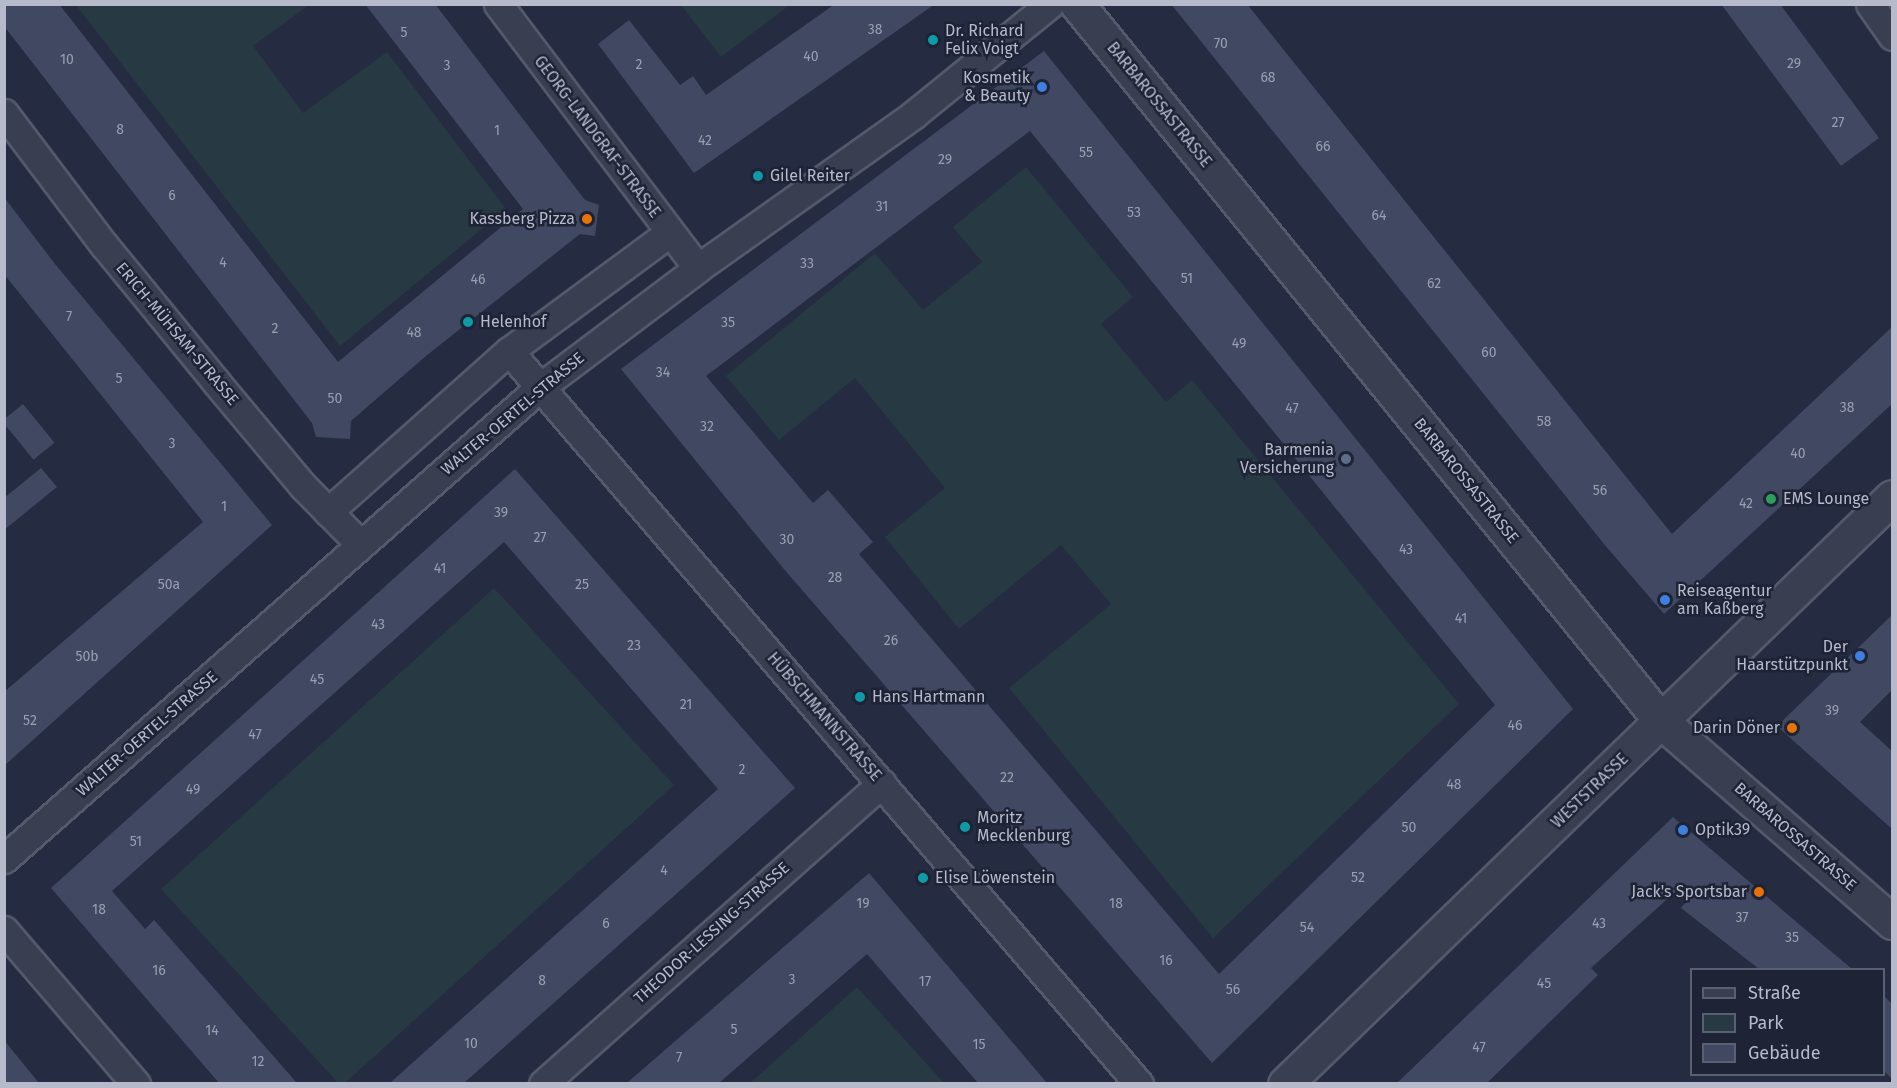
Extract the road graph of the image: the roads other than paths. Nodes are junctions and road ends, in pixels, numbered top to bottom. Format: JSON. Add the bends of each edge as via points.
{"nodes":[{"id":1,"x":498,"y":4,"type":"edge"},
{"id":2,"x":1050,"y":4,"type":"edge"},
{"id":3,"x":1077,"y":4,"type":"edge"},
{"id":4,"x":1870,"y":4,"type":"edge"},
{"id":5,"x":1893,"y":36,"type":"edge"},
{"id":6,"x":4,"y":113,"type":"edge"},
{"id":7,"x":669,"y":233,"type":"junction"},
{"id":8,"x":698,"y":268,"type":"junction"},
{"id":9,"x":509,"y":351,"type":"junction"},
{"id":10,"x":539,"y":388,"type":"junction"},
{"id":11,"x":1893,"y":497,"type":"edge"},
{"id":12,"x":328,"y":512,"type":"junction"},
{"id":13,"x":360,"y":544,"type":"junction"},
{"id":14,"x":1662,"y":722,"type":"junction"},
{"id":15,"x":882,"y":783,"type":"junction"},
{"id":16,"x":4,"y":859,"type":"edge"},
{"id":17,"x":1893,"y":922,"type":"edge"},
{"id":18,"x":4,"y":930,"type":"edge"},
{"id":19,"x":136,"y":1083,"type":"edge"},
{"id":20,"x":543,"y":1083,"type":"edge"},
{"id":21,"x":1139,"y":1083,"type":"edge"},
{"id":22,"x":1285,"y":1083,"type":"edge"}],
"edges":[{"from":1,"to":7,"type":"street","name":"GEORG-LANDGRAF-STRASSE"},
{"from":2,"to":8,"type":"street","name":"WALTER-OERTEL-STRASSE","via":[[913,115]]},
{"from":3,"to":14,"type":"street","name":"BARBAROSSASTRASSE"},
{"from":4,"to":5,"type":"street"},
{"from":6,"to":12,"type":"street","name":"ERICH-MÜHSAM-STRASSE","via":[[104,246]]},
{"from":7,"to":8,"type":"street","name":"GEORG-LANDGRAF-STRASSE"},
{"from":7,"to":9,"type":"street"},
{"from":8,"to":10,"type":"street","name":"WALTER-OERTEL-STRASSE"},
{"from":9,"to":10,"type":"street","name":"HÜBSCHMANNSTRASSE"},
{"from":9,"to":12,"type":"street"},
{"from":10,"to":13,"type":"street","name":"WALTER-OERTEL-STRASSE"},
{"from":10,"to":15,"type":"street","name":"HÜBSCHMANNSTRASSE"},
{"from":11,"to":14,"type":"street","name":"WESTSTRASSE"},
{"from":12,"to":13,"type":"street","name":"ERICH-MÜHSAM-STRASSE"},
{"from":13,"to":16,"type":"street","name":"WALTER-OERTEL-STRASSE"},
{"from":14,"to":17,"type":"street","name":"BARBAROSSASTRASSE"},
{"from":14,"to":22,"type":"street","name":"WESTSTRASSE"},
{"from":15,"to":20,"type":"street","name":"THEODOR-LESSING-STRASSE"},
{"from":15,"to":21,"type":"street","name":"HÜBSCHMANNSTRASSE"},
{"from":18,"to":19,"type":"street"}]}
